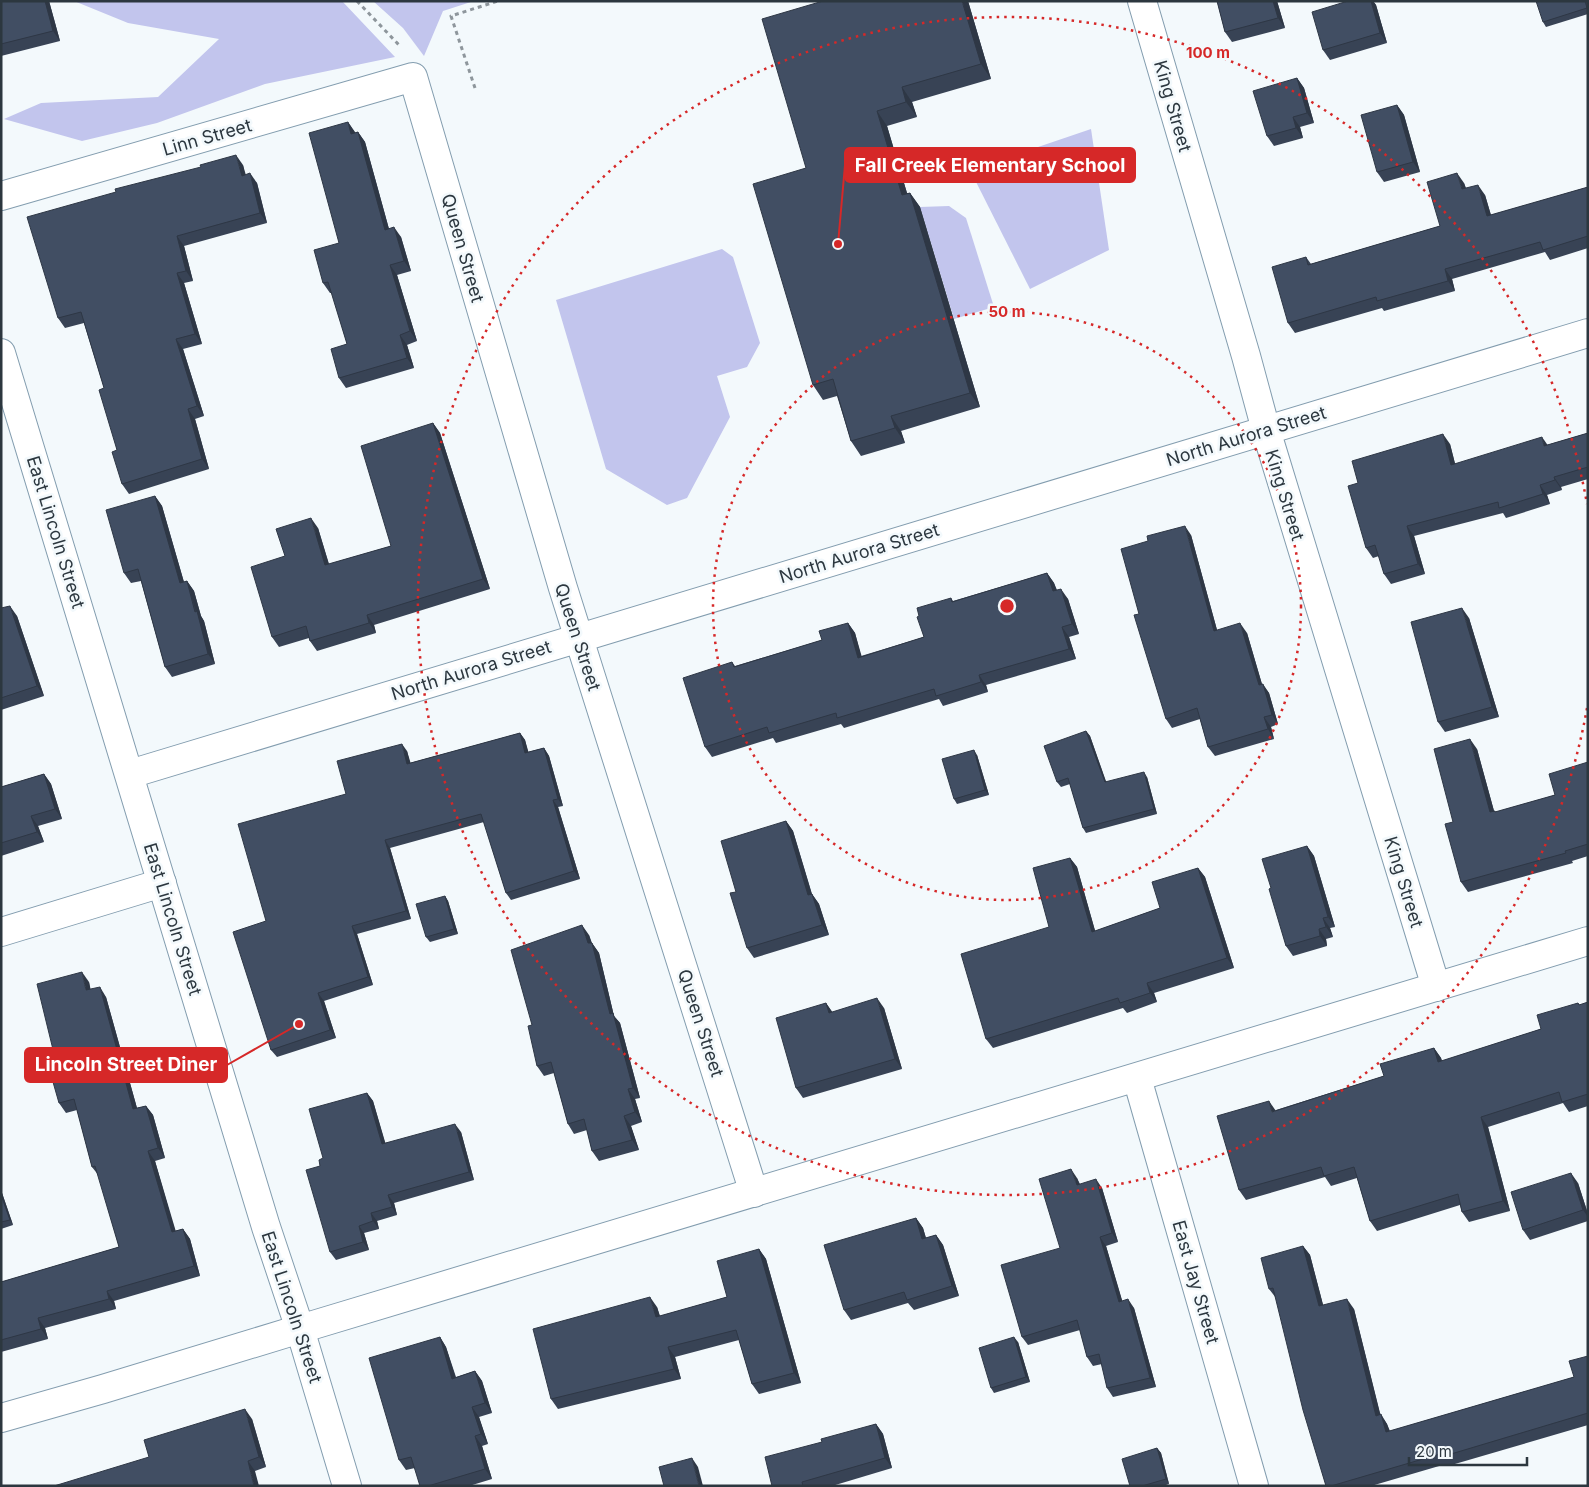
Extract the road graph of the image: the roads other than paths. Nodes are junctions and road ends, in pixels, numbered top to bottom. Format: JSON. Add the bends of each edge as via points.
{"nodes":[{"id":1,"x":1142,"y":1,"type":"edge"},
{"id":2,"x":413,"y":77,"type":"joint"},
{"id":3,"x":1,"y":196,"type":"edge"},
{"id":4,"x":1588,"y":333,"type":"edge"},
{"id":5,"x":1,"y":353,"type":"edge"},
{"id":6,"x":1266,"y":430,"type":"junction"},
{"id":7,"x":579,"y":638,"type":"junction"},
{"id":8,"x":130,"y":774,"type":"junction"},
{"id":9,"x":162,"y":883,"type":"junction"},
{"id":10,"x":1,"y":932,"type":"edge"},
{"id":11,"x":1588,"y":941,"type":"edge"},
{"id":12,"x":1436,"y":987,"type":"junction"},
{"id":13,"x":1137,"y":1078,"type":"junction"},
{"id":14,"x":754,"y":1193,"type":"junction"},
{"id":15,"x":300,"y":1329,"type":"junction"},
{"id":16,"x":1,"y":1418,"type":"edge"},
{"id":17,"x":347,"y":1486,"type":"edge"},
{"id":18,"x":1254,"y":1486,"type":"edge"}],
"edges":[{"from":1,"to":6,"type":"street","name":"King Street"},
{"from":2,"to":3,"type":"street","name":"Linn Street"},
{"from":2,"to":7,"type":"street","name":"Queen Street"},
{"from":4,"to":6,"type":"street","name":"North Aurora Street"},
{"from":5,"to":8,"type":"street","name":"East Lincoln Street"},
{"from":6,"to":7,"type":"street","name":"North Aurora Street"},
{"from":6,"to":12,"type":"street","name":"King Street"},
{"from":7,"to":8,"type":"street","name":"North Aurora Street"},
{"from":7,"to":14,"type":"street","name":"Queen Street"},
{"from":8,"to":9,"type":"street","name":"East Lincoln Street"},
{"from":9,"to":10,"type":"street"},
{"from":9,"to":15,"type":"street","name":"East Lincoln Street"},
{"from":11,"to":12,"type":"street"},
{"from":12,"to":13,"type":"street"},
{"from":13,"to":14,"type":"street"},
{"from":13,"to":18,"type":"street","name":"East Jay Street"},
{"from":14,"to":15,"type":"street"},
{"from":15,"to":16,"type":"street"},
{"from":15,"to":17,"type":"street","name":"East Lincoln Street"}]}
